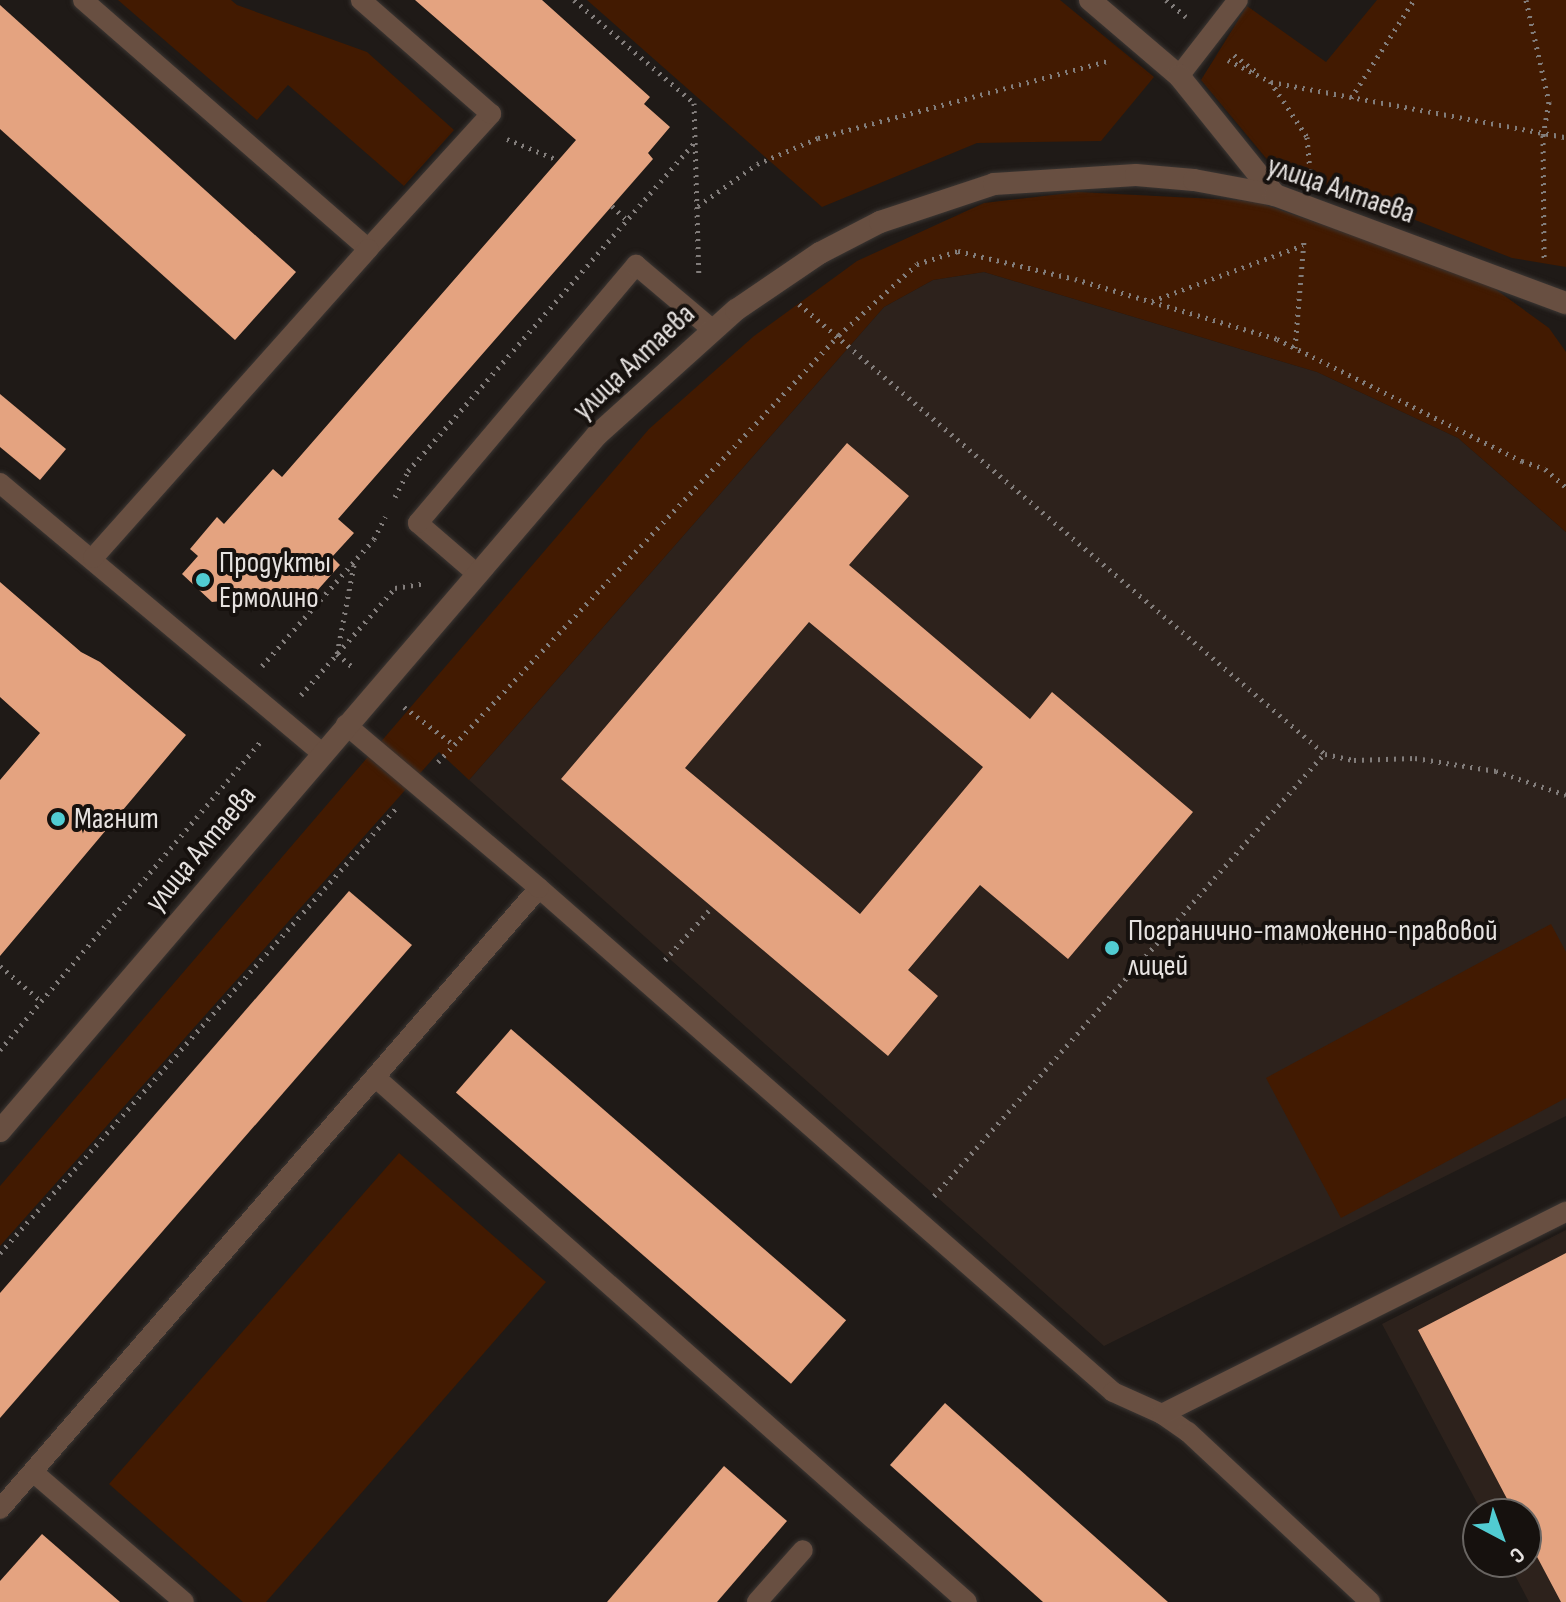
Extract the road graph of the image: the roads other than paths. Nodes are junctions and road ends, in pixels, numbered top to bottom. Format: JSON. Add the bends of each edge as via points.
{"nodes":[{"id":1,"x":83,"y":0,"type":"edge"},
{"id":2,"x":361,"y":0,"type":"edge"},
{"id":3,"x":1090,"y":0,"type":"edge"},
{"id":4,"x":1238,"y":0,"type":"edge"},
{"id":5,"x":1179,"y":76,"type":"junction"},
{"id":6,"x":1275,"y":195,"type":"junction"},
{"id":7,"x":368,"y":249,"type":"junction"},
{"id":8,"x":1566,"y":303,"type":"edge"},
{"id":9,"x":713,"y":330,"type":"junction"},
{"id":10,"x":0,"y":483,"type":"edge"},
{"id":11,"x":93,"y":558,"type":"junction"},
{"id":12,"x":477,"y":574,"type":"junction"},
{"id":13,"x":346,"y":725,"type":"junction"},
{"id":14,"x":322,"y":753,"type":"junction"},
{"id":15,"x":539,"y":888,"type":"junction"},
{"id":16,"x":375,"y":1077,"type":"junction"},
{"id":17,"x":0,"y":1131,"type":"edge"},
{"id":18,"x":1566,"y":1212,"type":"edge"},
{"id":19,"x":1162,"y":1414,"type":"junction"},
{"id":20,"x":33,"y":1472,"type":"junction"},
{"id":21,"x":0,"y":1509,"type":"edge"},
{"id":22,"x":803,"y":1550,"type":"dead end"},
{"id":23,"x":184,"y":1602,"type":"edge"},
{"id":24,"x":757,"y":1602,"type":"edge"},
{"id":25,"x":967,"y":1602,"type":"edge"},
{"id":26,"x":1370,"y":1602,"type":"edge"}],
"edges":[{"from":1,"to":7,"type":"lane"},
{"from":2,"to":7,"type":"lane","via":[[491,114]]},
{"from":3,"to":5,"type":"street"},
{"from":4,"to":5,"type":"lane"},
{"from":5,"to":6,"type":"street"},
{"from":6,"to":8,"type":"street","name":"улица Алтаева"},
{"from":6,"to":9,"type":"street","name":"улица Алтаева","via":[[1136,175],[994,184],[868,228],[820,253]]},
{"from":7,"to":11,"type":"lane"},
{"from":9,"to":12,"type":"street","name":"улица Алтаева","via":[[597,435]]},
{"from":9,"to":12,"type":"lane","via":[[636,265],[418,523]]},
{"from":10,"to":11,"type":"lane"},
{"from":11,"to":14,"type":"lane"},
{"from":12,"to":13,"type":"street","name":"улица Алтаева"},
{"from":13,"to":14,"type":"street","name":"улица Алтаева"},
{"from":13,"to":15,"type":"lane"},
{"from":14,"to":17,"type":"street","name":"улица Алтаева"},
{"from":15,"to":16,"type":"lane"},
{"from":15,"to":19,"type":"lane","via":[[1113,1392]]},
{"from":16,"to":20,"type":"lane"},
{"from":16,"to":25,"type":"lane"},
{"from":18,"to":19,"type":"lane"},
{"from":19,"to":26,"type":"lane","via":[[1188,1432]]},
{"from":20,"to":21,"type":"lane"},
{"from":20,"to":23,"type":"lane"},
{"from":22,"to":24,"type":"lane"}]}
